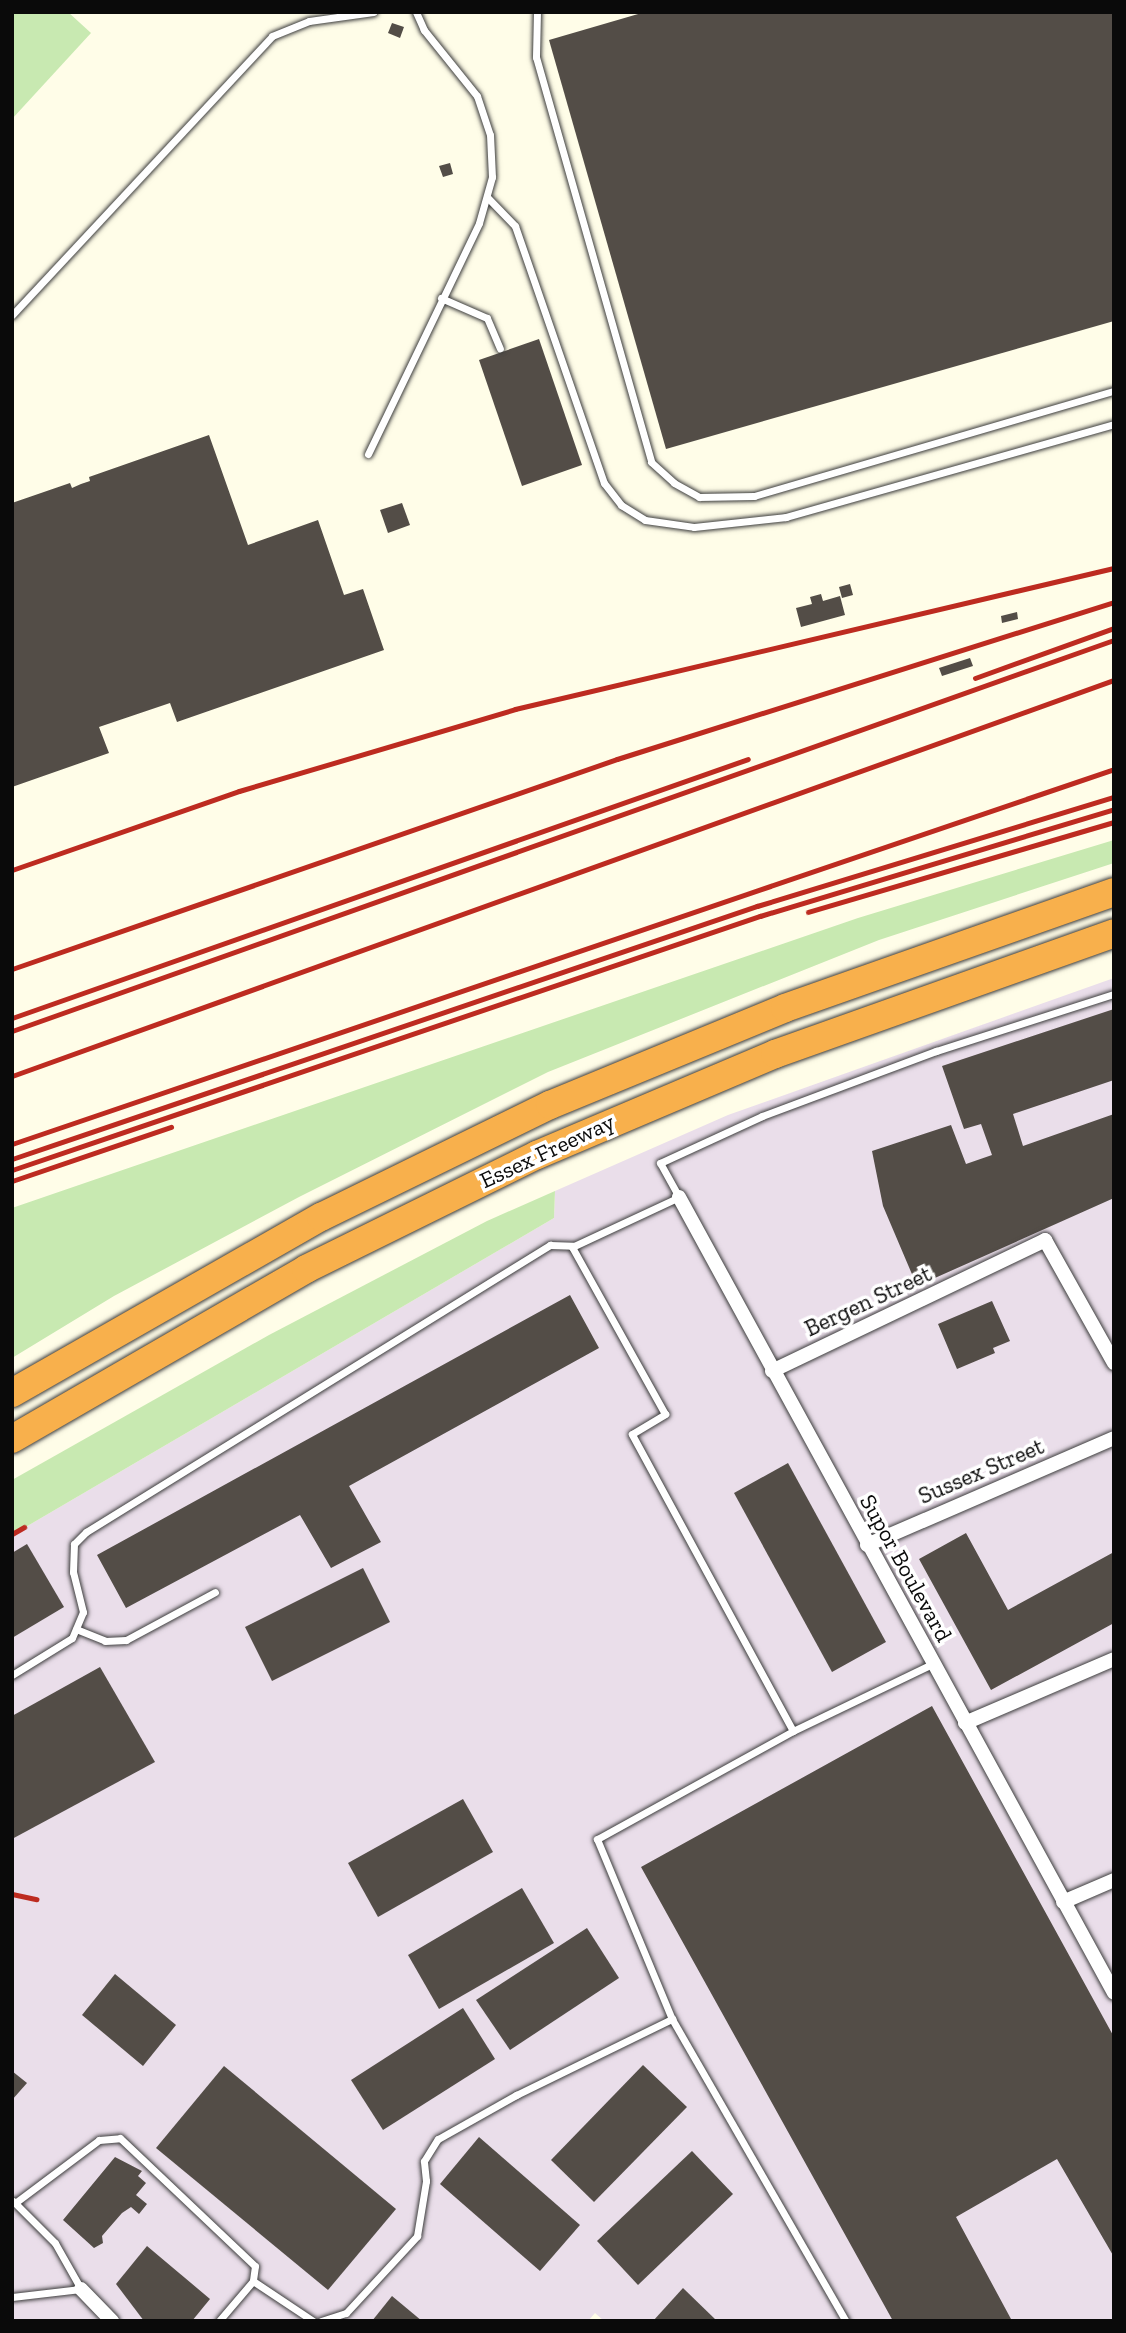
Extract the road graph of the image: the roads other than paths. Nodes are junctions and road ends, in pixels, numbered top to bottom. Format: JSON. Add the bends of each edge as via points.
{"nodes":[{"id":1,"x":373,"y":12,"type":"edge"},
{"id":2,"x":416,"y":12,"type":"edge"},
{"id":3,"x":537,"y":12,"type":"edge"},
{"id":4,"x":488,"y":198,"type":"junction"},
{"id":5,"x":440,"y":298,"type":"junction"},
{"id":6,"x":12,"y":316,"type":"edge"},
{"id":7,"x":500,"y":348,"type":"dead end"},
{"id":8,"x":1114,"y":391,"type":"edge"},
{"id":9,"x":1114,"y":424,"type":"edge"},
{"id":10,"x":369,"y":454,"type":"dead end"},
{"id":11,"x":1114,"y":892,"type":"edge"},
{"id":12,"x":1114,"y":933,"type":"edge"},
{"id":13,"x":1114,"y":994,"type":"edge"},
{"id":14,"x":679,"y":1197,"type":"junction"},
{"id":15,"x":573,"y":1246,"type":"junction"},
{"id":16,"x":1114,"y":1363,"type":"edge"},
{"id":17,"x":772,"y":1371,"type":"junction"},
{"id":18,"x":12,"y":1393,"type":"edge"},
{"id":19,"x":1114,"y":1438,"type":"edge"},
{"id":20,"x":12,"y":1439,"type":"edge"},
{"id":21,"x":867,"y":1545,"type":"junction"},
{"id":22,"x":215,"y":1592,"type":"dead end"},
{"id":23,"x":76,"y":1629,"type":"junction"},
{"id":24,"x":1114,"y":1659,"type":"edge"},
{"id":25,"x":932,"y":1664,"type":"junction"},
{"id":26,"x":12,"y":1675,"type":"edge"},
{"id":27,"x":965,"y":1723,"type":"junction"},
{"id":28,"x":793,"y":1731,"type":"junction"},
{"id":29,"x":1114,"y":1880,"type":"edge"},
{"id":30,"x":1063,"y":1902,"type":"junction"},
{"id":31,"x":1114,"y":1993,"type":"edge"},
{"id":32,"x":672,"y":2019,"type":"junction"},
{"id":33,"x":14,"y":2201,"type":"edge"},
{"id":34,"x":253,"y":2281,"type":"junction"},
{"id":35,"x":80,"y":2289,"type":"junction"},
{"id":36,"x":12,"y":2297,"type":"edge"},
{"id":37,"x":111,"y":2321,"type":"edge"},
{"id":38,"x":219,"y":2321,"type":"edge"},
{"id":39,"x":313,"y":2321,"type":"edge"},
{"id":40,"x":321,"y":2321,"type":"edge"},
{"id":41,"x":846,"y":2321,"type":"edge"}],
"edges":[{"from":1,"to":6,"type":"lane","via":[[309,21],[272,36]]},
{"from":2,"to":4,"type":"lane","via":[[421,27],[465,76],[481,106],[493,150]]},
{"from":3,"to":8,"type":"lane","via":[[536,57],[651,461],[674,482],[699,497],[754,496]]},
{"from":4,"to":5,"type":"lane"},
{"from":4,"to":9,"type":"lane","via":[[515,226],[604,483],[621,505],[645,520],[694,527],[786,517]]},
{"from":5,"to":7,"type":"lane","via":[[487,317]]},
{"from":5,"to":10,"type":"lane"},
{"from":11,"to":18,"type":"highway","name":"Essex Freeway","via":[[785,1007],[550,1105],[320,1217]]},
{"from":12,"to":20,"type":"highway","name":"Essex Freeway","via":[[798,1045],[537,1154],[306,1269]]},
{"from":13,"to":14,"type":"lane","name":"Supor Boulevard","via":[[936,1051],[762,1116],[660,1163]]},
{"from":14,"to":15,"type":"lane"},
{"from":14,"to":17,"type":"street","name":"Supor Boulevard"},
{"from":15,"to":23,"type":"lane","via":[[551,1245],[86,1532],[74,1544],[73,1572],[83,1612]]},
{"from":15,"to":28,"type":"lane","via":[[665,1414],[632,1434]]},
{"from":16,"to":17,"type":"street","name":"Bergen Street","via":[[1045,1240]]},
{"from":17,"to":21,"type":"street","name":"Supor Boulevard"},
{"from":19,"to":21,"type":"street","name":"Sussex Street"},
{"from":21,"to":25,"type":"street","name":"Supor Boulevard"},
{"from":22,"to":23,"type":"lane","via":[[126,1640],[105,1641]]},
{"from":23,"to":26,"type":"lane","via":[[72,1637]]},
{"from":24,"to":27,"type":"street"},
{"from":25,"to":27,"type":"street","name":"Supor Boulevard"},
{"from":25,"to":28,"type":"lane"},
{"from":27,"to":30,"type":"street","name":"Supor Boulevard"},
{"from":28,"to":32,"type":"lane","via":[[597,1839]]},
{"from":29,"to":30,"type":"street"},
{"from":30,"to":31,"type":"street","name":"Supor Boulevard"},
{"from":32,"to":40,"type":"lane","via":[[516,2095],[439,2139],[424,2161],[426,2181],[417,2236],[346,2313]]},
{"from":32,"to":41,"type":"lane"},
{"from":33,"to":34,"type":"lane","via":[[99,2140],[120,2138],[248,2255],[255,2266]]},
{"from":33,"to":35,"type":"lane","via":[[55,2244]]},
{"from":34,"to":38,"type":"lane"},
{"from":34,"to":39,"type":"lane"},
{"from":35,"to":36,"type":"lane"},
{"from":35,"to":37,"type":"street"}]}
